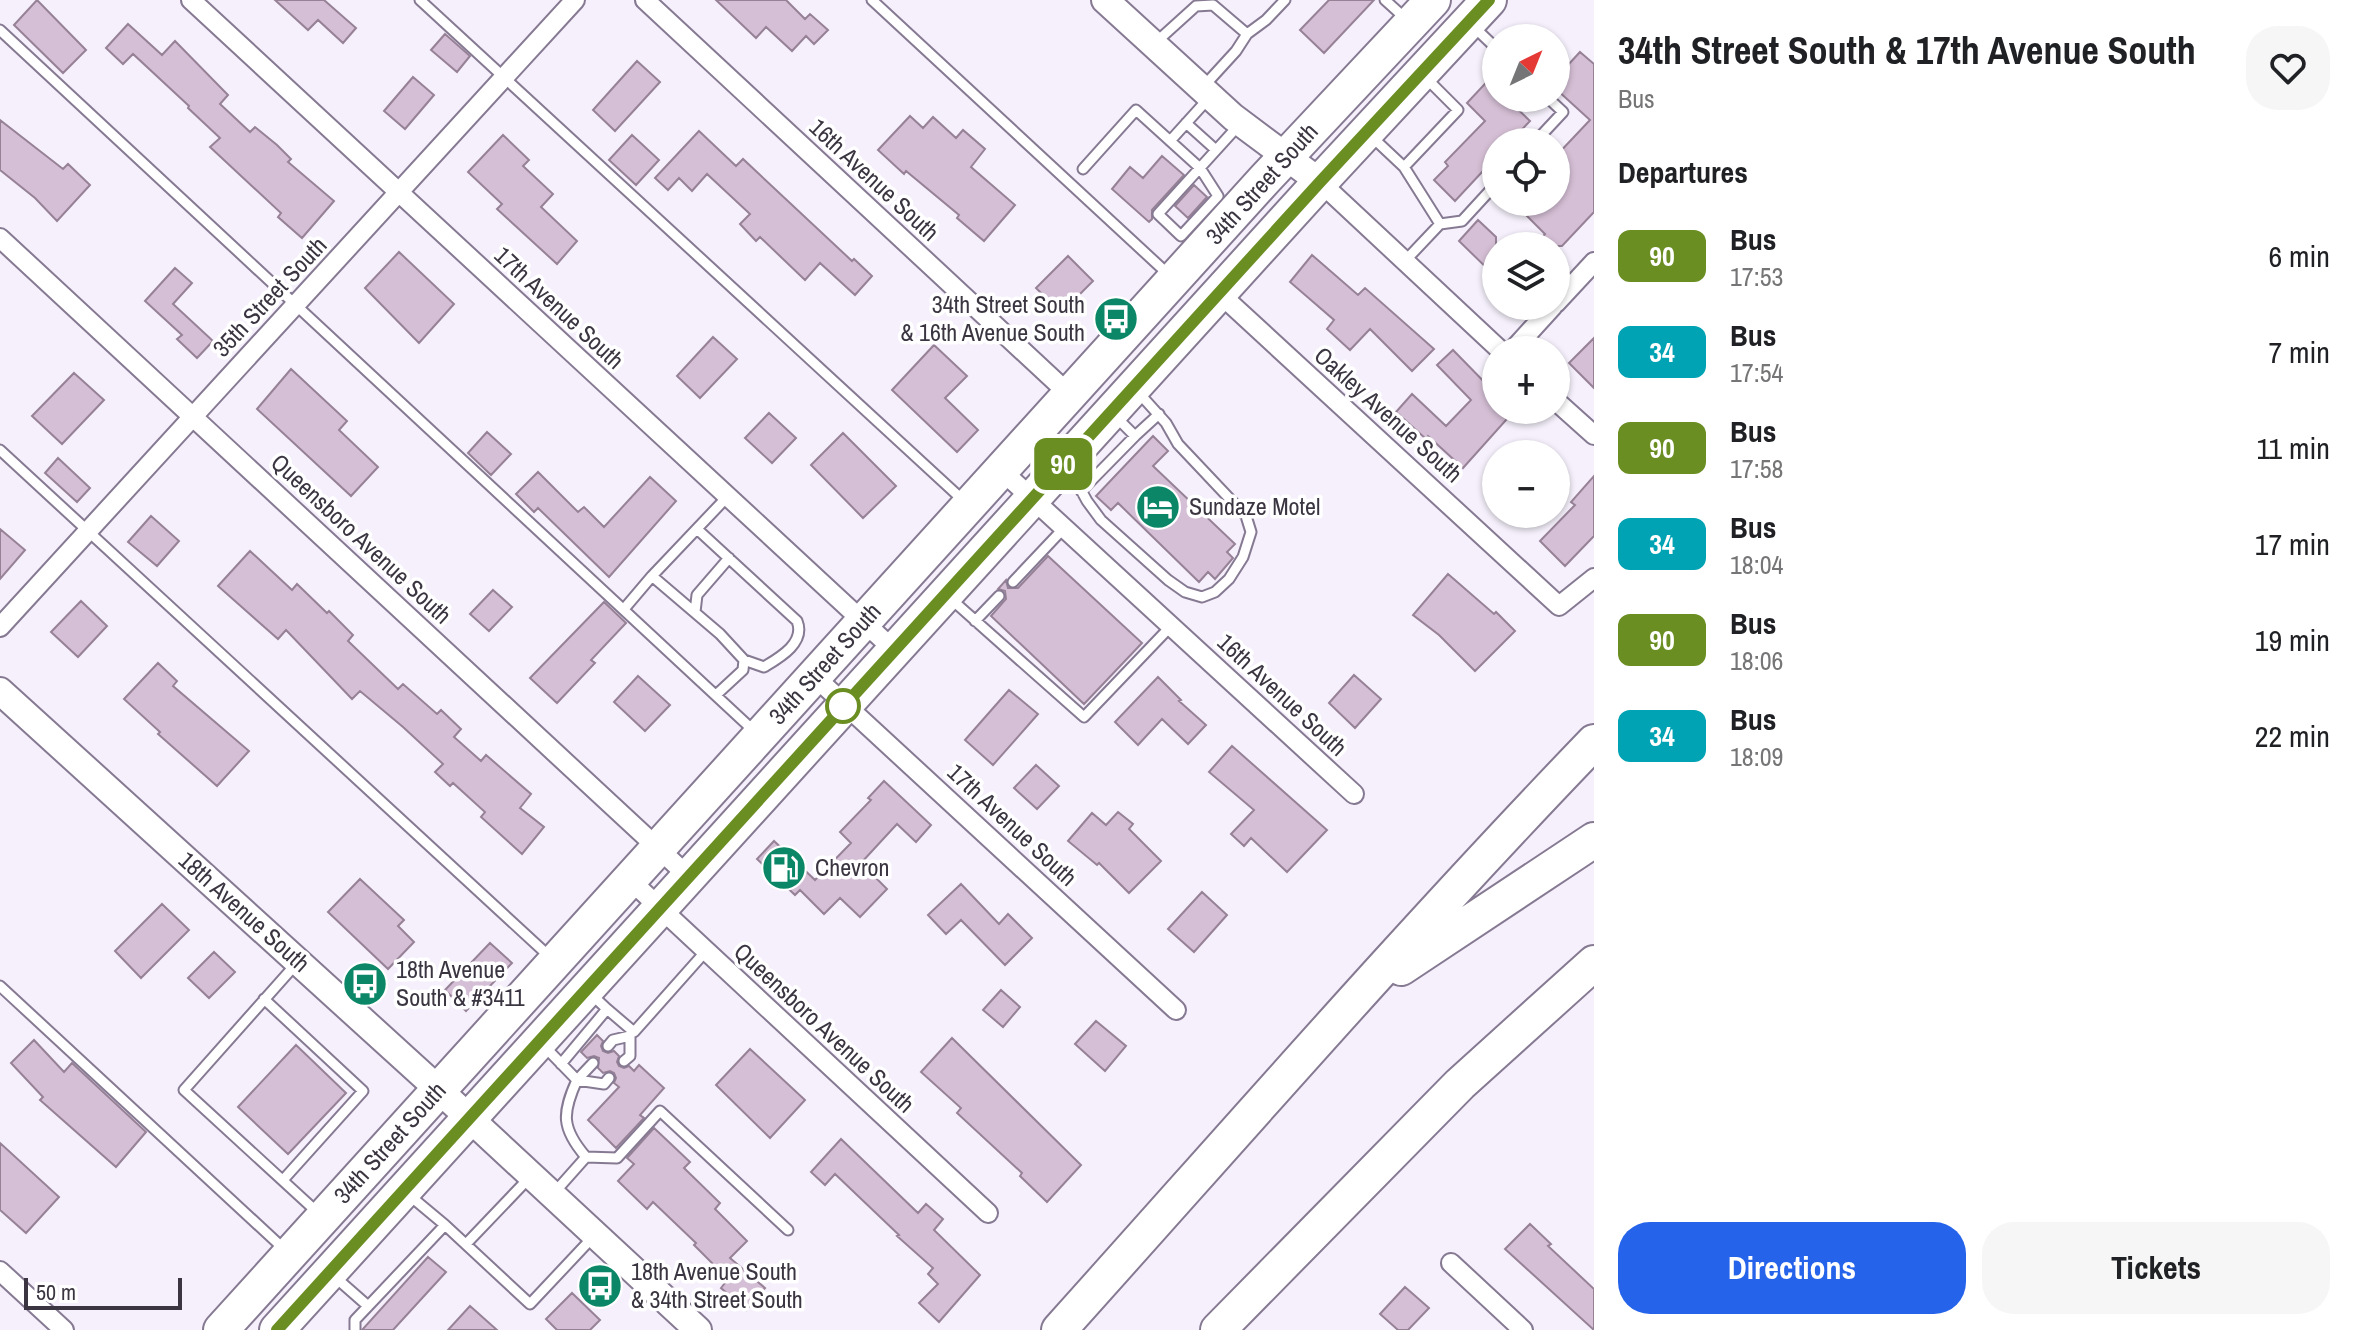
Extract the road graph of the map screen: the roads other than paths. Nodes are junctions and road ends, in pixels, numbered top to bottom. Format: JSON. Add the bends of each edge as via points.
{"nodes":[{"id":1,"x":191,"y":0,"type":"edge"},
{"id":2,"x":420,"y":0,"type":"edge"},
{"id":3,"x":575,"y":0,"type":"edge"},
{"id":4,"x":645,"y":0,"type":"edge"},
{"id":5,"x":872,"y":0,"type":"edge"},
{"id":6,"x":1105,"y":0,"type":"edge"},
{"id":7,"x":1285,"y":0,"type":"edge"},
{"id":8,"x":1385,"y":0,"type":"edge"},
{"id":9,"x":1479,"y":11,"type":"edge"},
{"id":10,"x":1422,"y":12,"type":"edge"},
{"id":11,"x":0,"y":30,"type":"edge"},
{"id":12,"x":1247,"y":34,"type":"junction"},
{"id":13,"x":1153,"y":44,"type":"junction"},
{"id":14,"x":1421,"y":73,"type":"junction"},
{"id":15,"x":504,"y":78,"type":"junction"},
{"id":16,"x":1206,"y":93,"type":"junction"},
{"id":17,"x":1563,"y":112,"type":"edge"},
{"id":18,"x":1186,"y":123,"type":"junction"},
{"id":19,"x":1241,"y":123,"type":"junction"},
{"id":20,"x":1548,"y":128,"type":"edge"},
{"id":21,"x":1366,"y":132,"type":"junction"},
{"id":22,"x":1170,"y":141,"type":"junction"},
{"id":23,"x":1216,"y":150,"type":"junction"},
{"id":24,"x":1285,"y":158,"type":"junction"},
{"id":25,"x":1404,"y":167,"type":"junction"},
{"id":26,"x":1200,"y":168,"type":"junction"},
{"id":27,"x":1083,"y":169,"type":"dead end"},
{"id":28,"x":1320,"y":182,"type":"junction"},
{"id":29,"x":399,"y":192,"type":"junction"},
{"id":30,"x":1482,"y":199,"type":"edge"},
{"id":31,"x":1227,"y":204,"type":"junction"},
{"id":32,"x":1440,"y":224,"type":"junction"},
{"id":33,"x":0,"y":238,"type":"edge"},
{"id":34,"x":1190,"y":244,"type":"junction"},
{"id":35,"x":1405,"y":261,"type":"junction"},
{"id":36,"x":1594,"y":262,"type":"edge"},
{"id":37,"x":1174,"y":280,"type":"junction"},
{"id":38,"x":1570,"y":288,"type":"edge"},
{"id":39,"x":1219,"y":293,"type":"junction"},
{"id":40,"x":296,"y":305,"type":"junction"},
{"id":41,"x":1541,"y":320,"type":"edge"},
{"id":42,"x":1485,"y":336,"type":"edge"},
{"id":43,"x":1526,"y":336,"type":"edge"},
{"id":44,"x":1070,"y":395,"type":"junction"},
{"id":45,"x":1122,"y":400,"type":"junction"},
{"id":46,"x":1159,"y":414,"type":"junction"},
{"id":47,"x":1570,"y":414,"type":"edge"},
{"id":48,"x":194,"y":416,"type":"junction"},
{"id":49,"x":1594,"y":435,"type":"edge"},
{"id":50,"x":1135,"y":436,"type":"junction"},
{"id":51,"x":0,"y":450,"type":"edge"},
{"id":52,"x":1066,"y":461,"type":"junction"},
{"id":53,"x":1001,"y":470,"type":"junction"},
{"id":54,"x":1081,"y":491,"type":"junction"},
{"id":55,"x":728,"y":496,"type":"junction"},
{"id":56,"x":1032,"y":499,"type":"junction"},
{"id":57,"x":969,"y":506,"type":"junction"},
{"id":58,"x":1064,"y":528,"type":"junction"},
{"id":59,"x":697,"y":529,"type":"junction"},
{"id":60,"x":88,"y":531,"type":"junction"},
{"id":61,"x":729,"y":558,"type":"junction"},
{"id":62,"x":652,"y":576,"type":"junction"},
{"id":63,"x":1594,"y":578,"type":"edge"},
{"id":64,"x":1013,"y":582,"type":"dead end"},
{"id":65,"x":946,"y":594,"type":"junction"},
{"id":66,"x":999,"y":596,"type":"dead end"},
{"id":67,"x":624,"y":609,"type":"junction"},
{"id":68,"x":695,"y":612,"type":"junction"},
{"id":69,"x":975,"y":621,"type":"junction"},
{"id":70,"x":864,"y":622,"type":"junction"},
{"id":71,"x":1171,"y":626,"type":"junction"},
{"id":72,"x":0,"y":627,"type":"edge"},
{"id":73,"x":895,"y":651,"type":"junction"},
{"id":74,"x":744,"y":660,"type":"junction"},
{"id":75,"x":814,"y":676,"type":"junction"},
{"id":76,"x":0,"y":691,"type":"edge"},
{"id":77,"x":716,"y":695,"type":"junction"},
{"id":78,"x":845,"y":704,"type":"junction"},
{"id":79,"x":760,"y":736,"type":"junction"},
{"id":80,"x":1594,"y":742,"type":"edge"},
{"id":81,"x":1354,"y":794,"type":"dead end"},
{"id":82,"x":1594,"y":840,"type":"edge"},
{"id":83,"x":656,"y":849,"type":"junction"},
{"id":84,"x":688,"y":876,"type":"junction"},
{"id":85,"x":629,"y":879,"type":"junction"},
{"id":86,"x":659,"y":908,"type":"junction"},
{"id":87,"x":706,"y":951,"type":"junction"},
{"id":88,"x":298,"y":961,"type":"junction"},
{"id":89,"x":554,"y":961,"type":"junction"},
{"id":90,"x":1594,"y":963,"type":"edge"},
{"id":91,"x":0,"y":986,"type":"edge"},
{"id":92,"x":1358,"y":996,"type":"junction"},
{"id":93,"x":264,"y":999,"type":"junction"},
{"id":94,"x":597,"y":999,"type":"junction"},
{"id":95,"x":1176,"y":1010,"type":"dead end"},
{"id":96,"x":632,"y":1034,"type":"junction"},
{"id":97,"x":608,"y":1046,"type":"dead end"},
{"id":98,"x":550,"y":1052,"type":"junction"},
{"id":99,"x":624,"y":1061,"type":"dead end"},
{"id":100,"x":593,"y":1063,"type":"dead end"},
{"id":101,"x":609,"y":1078,"type":"dead end"},
{"id":102,"x":577,"y":1080,"type":"junction"},
{"id":103,"x":438,"y":1089,"type":"junction"},
{"id":104,"x":469,"y":1118,"type":"junction"},
{"id":105,"x":586,"y":1157,"type":"junction"},
{"id":106,"x":531,"y":1175,"type":"junction"},
{"id":107,"x":283,"y":1180,"type":"junction"},
{"id":108,"x":404,"y":1190,"type":"junction"},
{"id":109,"x":553,"y":1195,"type":"junction"},
{"id":110,"x":988,"y":1213,"type":"dead end"},
{"id":111,"x":323,"y":1217,"type":"junction"},
{"id":112,"x":445,"y":1225,"type":"junction"},
{"id":113,"x":788,"y":1230,"type":"dead end"},
{"id":114,"x":595,"y":1234,"type":"junction"},
{"id":115,"x":466,"y":1244,"type":"junction"},
{"id":116,"x":290,"y":1254,"type":"junction"},
{"id":117,"x":1451,"y":1263,"type":"dead end"},
{"id":118,"x":0,"y":1271,"type":"edge"},
{"id":119,"x":329,"y":1272,"type":"junction"},
{"id":120,"x":368,"y":1306,"type":"junction"},
{"id":121,"x":229,"y":1327,"type":"edge"},
{"id":122,"x":64,"y":1330,"type":"edge"},
{"id":123,"x":277,"y":1330,"type":"edge"},
{"id":124,"x":355,"y":1330,"type":"edge"},
{"id":125,"x":698,"y":1330,"type":"edge"},
{"id":126,"x":1059,"y":1330,"type":"edge"},
{"id":127,"x":1218,"y":1330,"type":"edge"},
{"id":128,"x":1523,"y":1330,"type":"edge"}],
"edges":[{"from":1,"to":29,"type":"street","name":"17th Avenue South"},
{"from":2,"to":15,"type":"lane"},
{"from":3,"to":15,"type":"street","name":"35th Street South"},
{"from":4,"to":44,"type":"street","name":"16th Avenue South"},
{"from":5,"to":37,"type":"lane"},
{"from":6,"to":13,"type":"street"},
{"from":7,"to":12,"type":"lane"},
{"from":8,"to":10,"type":"lane"},
{"from":9,"to":14,"type":"highway","name":"34th Street South"},
{"from":10,"to":24,"type":"highway","name":"34th Street South"},
{"from":11,"to":40,"type":"lane"},
{"from":12,"to":13,"type":"lane","via":[[1213,5],[1196,6]]},
{"from":12,"to":16,"type":"lane"},
{"from":13,"to":16,"type":"street"},
{"from":14,"to":21,"type":"highway","name":"34th Street South"},
{"from":14,"to":25,"type":"lane","via":[[1458,110]]},
{"from":15,"to":29,"type":"street","name":"35th Street South"},
{"from":15,"to":57,"type":"lane"},
{"from":16,"to":18,"type":"lane"},
{"from":16,"to":19,"type":"street"},
{"from":17,"to":20,"type":"lane"},
{"from":18,"to":22,"type":"lane"},
{"from":18,"to":23,"type":"lane"},
{"from":19,"to":23,"type":"lane"},
{"from":19,"to":24,"type":"street"},
{"from":21,"to":25,"type":"lane"},
{"from":21,"to":28,"type":"highway","name":"34th Street South"},
{"from":22,"to":26,"type":"lane"},
{"from":22,"to":27,"type":"lane","via":[[1136,110]]},
{"from":23,"to":26,"type":"lane"},
{"from":24,"to":28,"type":"street"},
{"from":24,"to":31,"type":"highway","name":"34th Street South"},
{"from":25,"to":32,"type":"lane"},
{"from":26,"to":31,"type":"lane"},
{"from":26,"to":34,"type":"lane","via":[[1158,214]]},
{"from":28,"to":35,"type":"street"},
{"from":28,"to":39,"type":"highway","name":"34th Street South"},
{"from":29,"to":40,"type":"street","name":"35th Street South"},
{"from":29,"to":55,"type":"street","name":"17th Avenue South"},
{"from":30,"to":32,"type":"lane","via":[[1462,221]]},
{"from":31,"to":34,"type":"highway","name":"34th Street South"},
{"from":32,"to":35,"type":"lane"},
{"from":33,"to":48,"type":"street","name":"Queensboro Avenue South"},
{"from":34,"to":37,"type":"highway","name":"34th Street South"},
{"from":35,"to":42,"type":"street"},
{"from":36,"to":38,"type":"street"},
{"from":37,"to":44,"type":"highway","name":"34th Street South"},
{"from":39,"to":45,"type":"highway","name":"34th Street South"},
{"from":39,"to":63,"type":"street","name":"Oakley Avenue South","via":[[1559,606]]},
{"from":40,"to":48,"type":"street","name":"35th Street South"},
{"from":40,"to":67,"type":"lane"},
{"from":41,"to":43,"type":"street"},
{"from":44,"to":53,"type":"highway","name":"34th Street South"},
{"from":45,"to":46,"type":"lane"},
{"from":45,"to":50,"type":"lane"},
{"from":45,"to":52,"type":"highway","name":"34th Street South"},
{"from":46,"to":50,"type":"lane"},
{"from":46,"to":54,"type":"lane","via":[[1178,444],[1246,516],[1251,532],[1229,579],[1202,597],[1185,592],[1101,520]]},
{"from":47,"to":49,"type":"street"},
{"from":48,"to":60,"type":"street","name":"35th Street South"},
{"from":48,"to":83,"type":"street","name":"Queensboro Avenue South"},
{"from":50,"to":54,"type":"lane"},
{"from":51,"to":60,"type":"lane"},
{"from":52,"to":54,"type":"lane"},
{"from":52,"to":56,"type":"highway","name":"34th Street South"},
{"from":53,"to":56,"type":"street","name":"16th Avenue South"},
{"from":53,"to":57,"type":"highway","name":"34th Street South"},
{"from":55,"to":59,"type":"lane"},
{"from":55,"to":70,"type":"street","name":"17th Avenue South"},
{"from":56,"to":58,"type":"street","name":"16th Avenue South"},
{"from":56,"to":65,"type":"highway","name":"34th Street South"},
{"from":57,"to":70,"type":"highway","name":"34th Street South"},
{"from":58,"to":64,"type":"lane"},
{"from":58,"to":71,"type":"street","name":"16th Avenue South"},
{"from":59,"to":61,"type":"lane"},
{"from":59,"to":62,"type":"lane"},
{"from":60,"to":72,"type":"street","name":"35th Street South"},
{"from":60,"to":89,"type":"lane"},
{"from":61,"to":68,"type":"lane","via":[[697,595]]},
{"from":61,"to":74,"type":"lane","via":[[800,627],[784,655],[764,667]]},
{"from":62,"to":67,"type":"lane"},
{"from":62,"to":68,"type":"lane"},
{"from":65,"to":69,"type":"lane"},
{"from":65,"to":73,"type":"highway","name":"34th Street South"},
{"from":66,"to":69,"type":"lane"},
{"from":67,"to":77,"type":"lane"},
{"from":68,"to":74,"type":"lane"},
{"from":69,"to":71,"type":"lane","via":[[1084,717]]},
{"from":70,"to":73,"type":"street","name":"17th Avenue South"},
{"from":70,"to":75,"type":"highway","name":"34th Street South"},
{"from":71,"to":81,"type":"street","name":"16th Avenue South"},
{"from":73,"to":78,"type":"highway","name":"34th Street South"},
{"from":74,"to":77,"type":"lane","via":[[743,670]]},
{"from":75,"to":78,"type":"street","name":"17th Avenue South"},
{"from":75,"to":79,"type":"highway","name":"34th Street South"},
{"from":76,"to":88,"type":"street","name":"18th Avenue South"},
{"from":77,"to":79,"type":"lane"},
{"from":78,"to":84,"type":"highway","name":"34th Street South"},
{"from":78,"to":95,"type":"street","name":"17th Avenue South"},
{"from":79,"to":83,"type":"highway","name":"34th Street South"},
{"from":80,"to":92,"type":"highway"},
{"from":82,"to":92,"type":"highway"},
{"from":83,"to":84,"type":"street","name":"Queensboro Avenue South"},
{"from":83,"to":85,"type":"highway","name":"34th Street South"},
{"from":84,"to":86,"type":"highway","name":"34th Street South"},
{"from":85,"to":86,"type":"street","name":"Queensboro Avenue South"},
{"from":85,"to":89,"type":"highway","name":"34th Street South"},
{"from":86,"to":87,"type":"street","name":"Queensboro Avenue South"},
{"from":86,"to":94,"type":"highway","name":"34th Street South"},
{"from":87,"to":96,"type":"lane"},
{"from":87,"to":110,"type":"street","name":"Queensboro Avenue South"},
{"from":88,"to":93,"type":"lane"},
{"from":88,"to":103,"type":"street","name":"18th Avenue South"},
{"from":89,"to":103,"type":"highway","name":"34th Street South"},
{"from":90,"to":127,"type":"highway","via":[[1460,1084]]},
{"from":91,"to":116,"type":"lane"},
{"from":92,"to":126,"type":"highway"},
{"from":93,"to":107,"type":"lane","via":[[363,1091]]},
{"from":93,"to":107,"type":"lane","via":[[184,1090]]},
{"from":94,"to":96,"type":"lane"},
{"from":94,"to":98,"type":"highway","name":"34th Street South"},
{"from":96,"to":97,"type":"lane"},
{"from":96,"to":99,"type":"lane","via":[[630,1056]]},
{"from":98,"to":102,"type":"lane"},
{"from":98,"to":104,"type":"highway","name":"34th Street South"},
{"from":100,"to":102,"type":"lane"},
{"from":101,"to":102,"type":"lane","via":[[604,1084]]},
{"from":102,"to":105,"type":"lane","via":[[565,1112],[571,1139]]},
{"from":103,"to":104,"type":"street","name":"18th Avenue South"},
{"from":103,"to":111,"type":"highway","name":"34th Street South"},
{"from":104,"to":106,"type":"street","name":"18th Avenue South"},
{"from":104,"to":108,"type":"highway","name":"34th Street South"},
{"from":105,"to":109,"type":"lane"},
{"from":105,"to":113,"type":"lane","via":[[617,1158],[660,1111]]},
{"from":106,"to":109,"type":"street","name":"18th Avenue South"},
{"from":106,"to":115,"type":"lane"},
{"from":107,"to":111,"type":"lane"},
{"from":108,"to":112,"type":"lane"},
{"from":108,"to":119,"type":"highway","name":"34th Street South"},
{"from":109,"to":114,"type":"street","name":"18th Avenue South"},
{"from":111,"to":116,"type":"highway","name":"34th Street South"},
{"from":112,"to":115,"type":"lane"},
{"from":112,"to":120,"type":"lane"},
{"from":114,"to":115,"type":"lane","via":[[530,1304]]},
{"from":114,"to":125,"type":"street","name":"18th Avenue South"},
{"from":116,"to":121,"type":"highway","name":"34th Street South"},
{"from":117,"to":128,"type":"street"},
{"from":118,"to":122,"type":"street"},
{"from":119,"to":120,"type":"lane"},
{"from":119,"to":123,"type":"highway","name":"34th Street South"},
{"from":120,"to":124,"type":"lane","via":[[355,1320]]}]}
